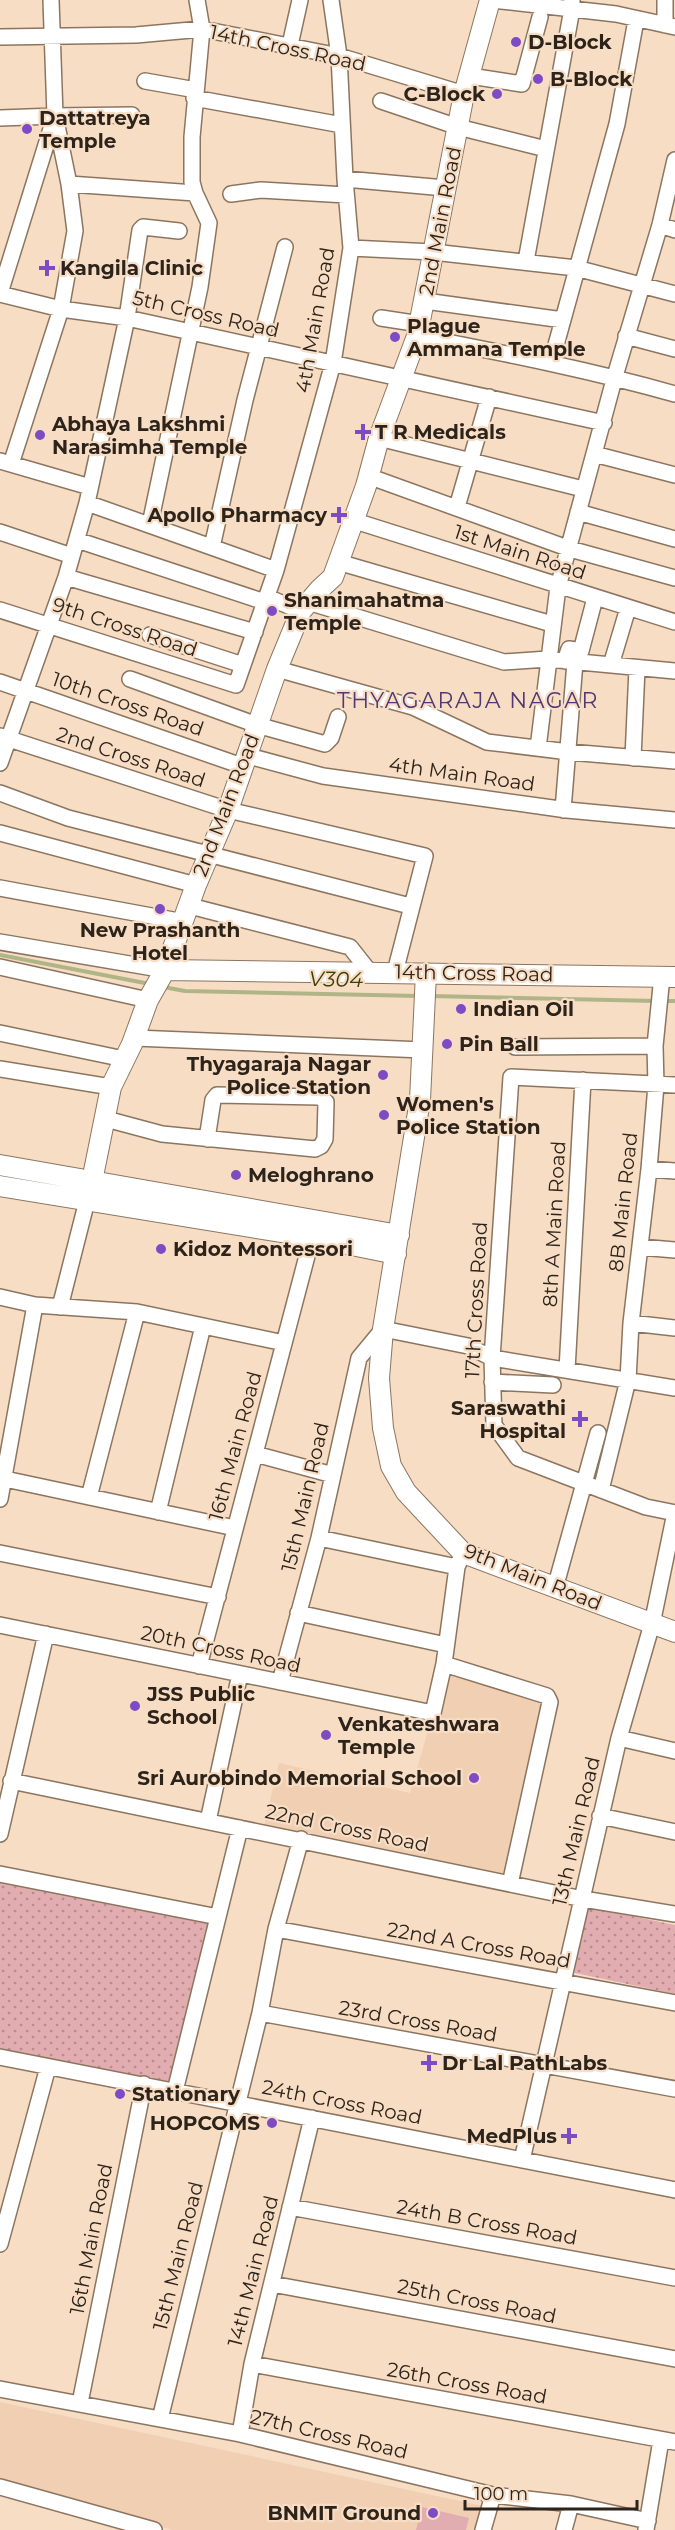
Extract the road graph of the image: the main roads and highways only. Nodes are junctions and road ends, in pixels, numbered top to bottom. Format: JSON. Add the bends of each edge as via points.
{"nodes":[{"id":1,"x":491,"y":0,"type":"edge"},
{"id":2,"x":667,"y":983,"type":"edge"},
{"id":3,"x":156,"y":985,"type":"junction"},
{"id":4,"x":426,"y":988,"type":"junction"},
{"id":5,"x":0,"y":1165,"type":"edge"},
{"id":6,"x":0,"y":1186,"type":"edge"},
{"id":7,"x":89,"y":1191,"type":"junction"},
{"id":8,"x":398,"y":1245,"type":"junction"},
{"id":9,"x":675,"y":1632,"type":"edge"}],
"edges":[{"from":1,"to":3,"type":"main road","name":"2nd Main Road","via":[[467,85],[425,301],[402,378],[333,577],[305,607],[277,669],[228,810]]},
{"from":2,"to":4,"type":"main road","name":"14th Cross Road"},
{"from":3,"to":4,"type":"main road","name":"14th Cross Road","via":[[369,971],[395,972]]},
{"from":3,"to":7,"type":"main road","name":"2nd Main Road","via":[[111,1087]]},
{"from":4,"to":8,"type":"main road","name":"9th Main Road","via":[[420,1101]]},
{"from":5,"to":7,"type":"main road"},
{"from":6,"to":7,"type":"main road"},
{"from":7,"to":8,"type":"main road"},
{"from":7,"to":8,"type":"main road","via":[[312,1237]]},
{"from":8,"to":9,"type":"main road","name":"9th Main Road","via":[[379,1378],[391,1466],[406,1492],[460,1560],[555,1588]]}]}
